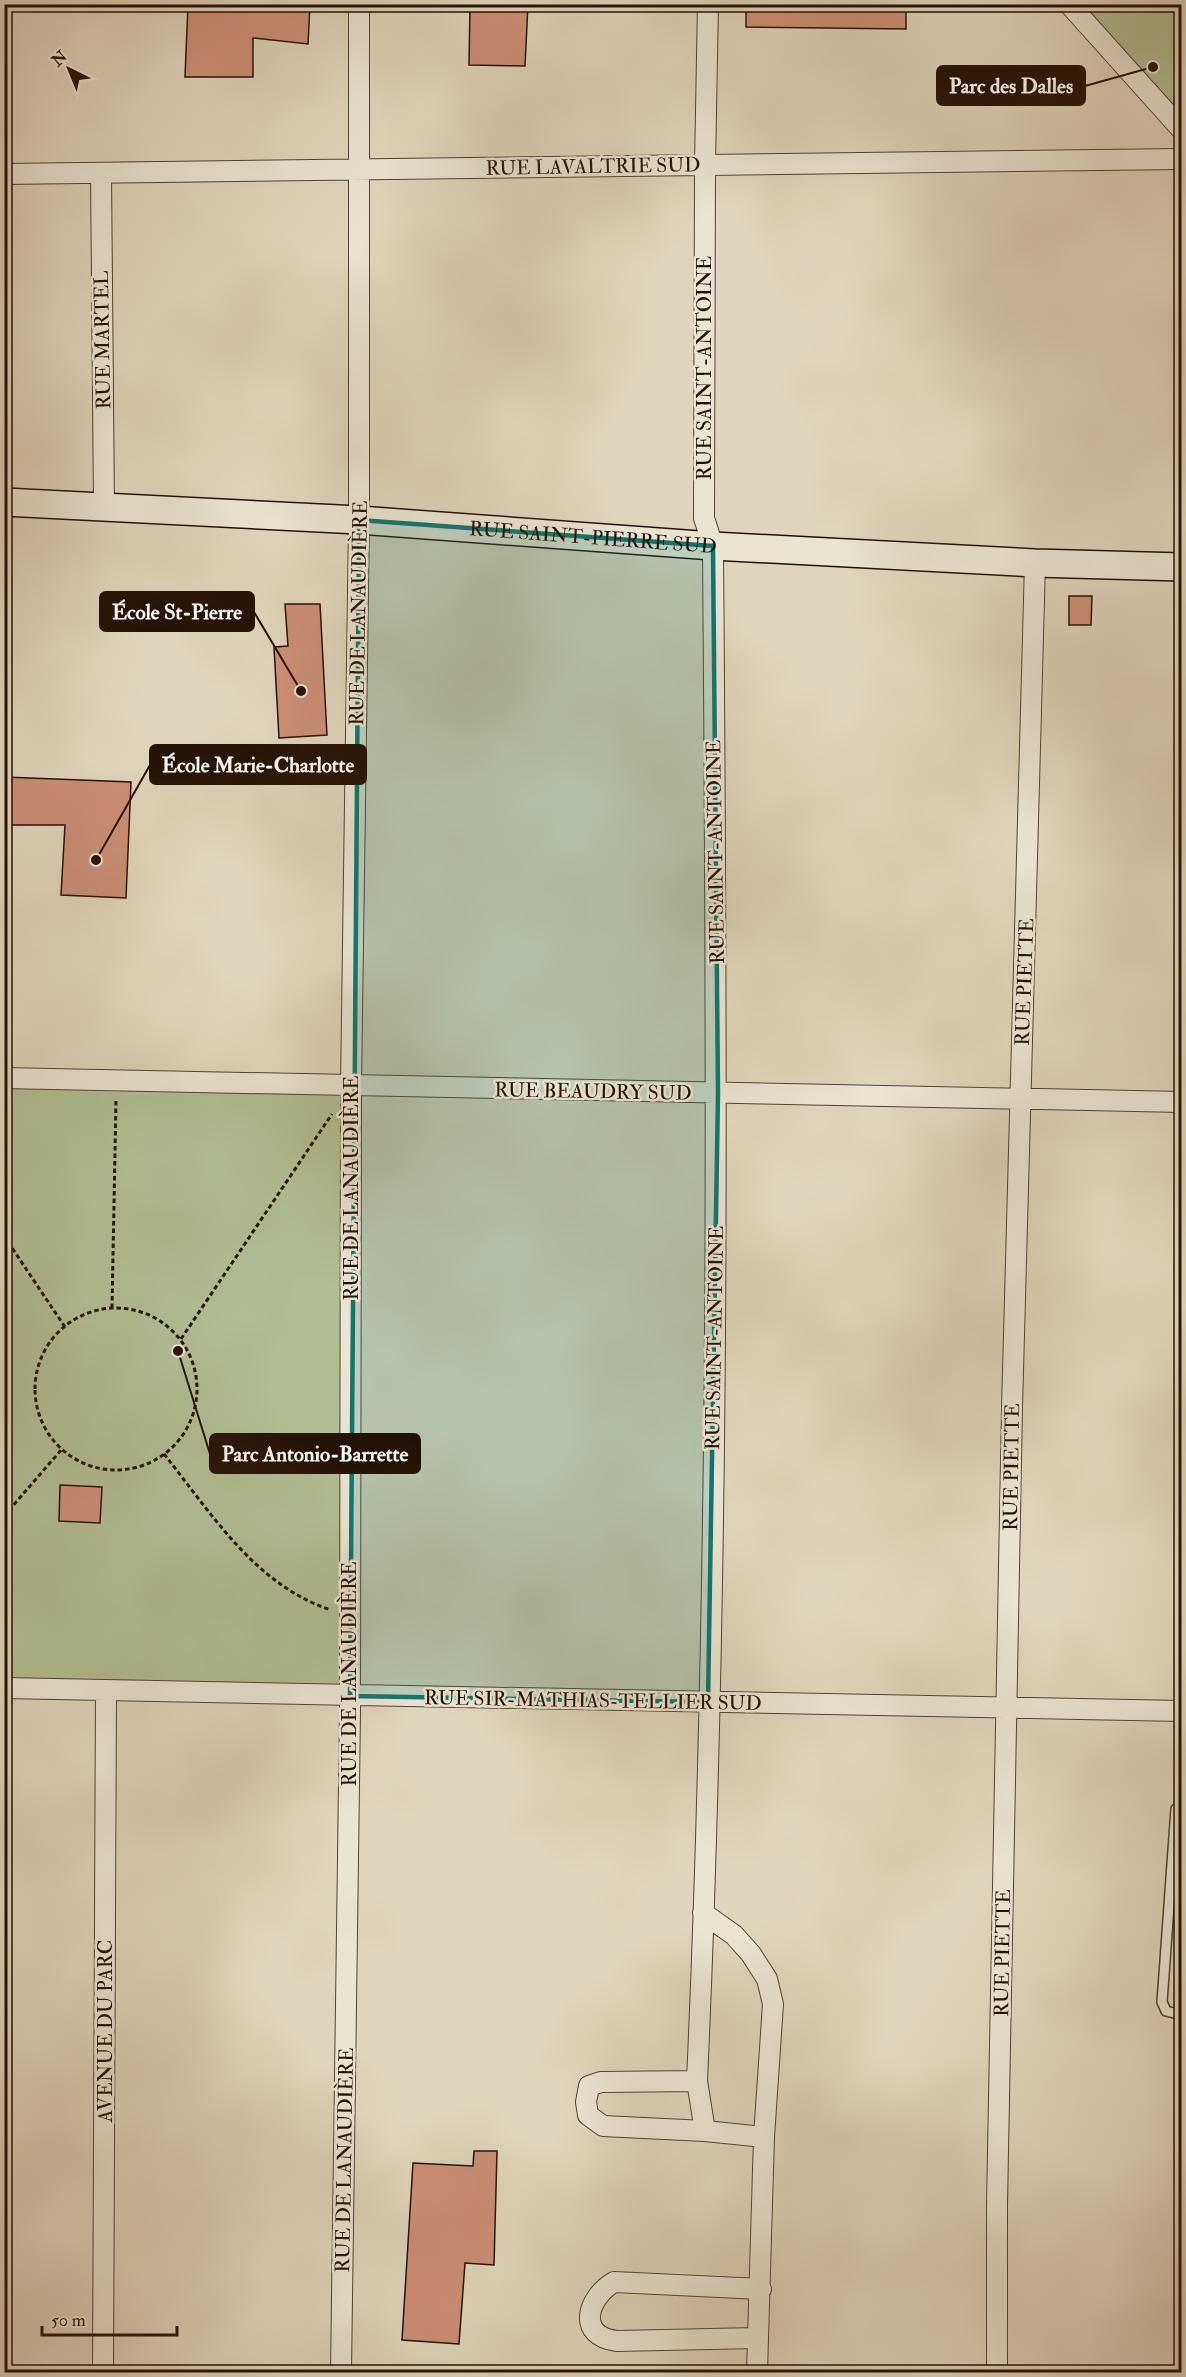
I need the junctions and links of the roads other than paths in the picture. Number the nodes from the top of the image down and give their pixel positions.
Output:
1 (359, 4) edge
2 (708, 4) edge
3 (1069, 4) edge
4 (1182, 130) edge
5 (1182, 159) edge
6 (705, 165) junction
7 (358, 169) junction
8 (101, 172) junction
9 (4, 174) edge
10 (4, 502) edge
11 (104, 507) junction
12 (359, 520) junction
13 (712, 546) junction
14 (1035, 563) junction
15 (1182, 567) edge
16 (4, 1078) edge
17 (351, 1086) junction
18 (718, 1093) junction
19 (1020, 1099) junction
20 (1182, 1102) edge
21 (4, 1688) edge
22 (106, 1690) junction
23 (350, 1696) junction
24 (708, 1702) junction
25 (1007, 1707) junction
26 (1182, 1711) edge
27 (1176, 1809) dead end
28 (1176, 1868) edge
29 (703, 1913) junction
30 (1182, 2015) edge
31 (697, 2081) junction
32 (705, 2131) junction
33 (764, 2137) junction
34 (760, 2289) junction
35 (757, 2338) junction
36 (103, 2373) edge
37 (341, 2373) edge
38 (757, 2373) edge
39 (997, 2373) edge

1 - 7 street, RUE DE LANAUDIÈRE
2 - 6 street, RUE SAINT-ANTOINE
3 - 4 street
5 - 6 street, RUE LAVALTRIE SUD
6 - 7 street, RUE LAVALTRIE SUD
6 - 13 street, RUE SAINT-ANTOINE
7 - 8 street, RUE LAVALTRIE SUD
7 - 12 street, RUE DE LANAUDIÈRE
8 - 9 street, RUE LAVALTRIE SUD
8 - 11 street, RUE MARTEL
10 - 11 street, RUE SAINT-PIERRE SUD
11 - 12 street, RUE SAINT-PIERRE SUD
12 - 13 street, RUE SAINT-PIERRE SUD
12 - 17 street, RUE DE LANAUDIÈRE
13 - 14 street, RUE SAINT-PIERRE SUD
13 - 18 street, RUE SAINT-ANTOINE
14 - 15 street, RUE SAINT-PIERRE SUD
14 - 19 street, RUE PIETTE
16 - 17 street, RUE BEAUDRY SUD
17 - 18 street, RUE BEAUDRY SUD
17 - 23 street, RUE DE LANAUDIÈRE
18 - 19 street, RUE BEAUDRY SUD
18 - 24 street, RUE SAINT-ANTOINE
19 - 20 street, RUE BEAUDRY SUD
19 - 25 street, RUE PIETTE
21 - 22 street, RUE SIR-MATHIAS-TELLIER SUD
22 - 23 street, RUE SIR-MATHIAS-TELLIER SUD
22 - 36 street, AVENUE DU PARC
23 - 24 street, RUE SIR-MATHIAS-TELLIER SUD
23 - 37 street, RUE DE LANAUDIÈRE
24 - 25 street, RUE SIR-MATHIAS-TELLIER SUD
24 - 29 street, RUE SAINT-ANTOINE
25 - 26 street, RUE SIR-MATHIAS-TELLIER SUD
25 - 39 street, RUE PIETTE
27 - 28 lane
28 - 30 lane
29 - 31 street, RUE SAINT-ANTOINE
29 - 33 street
31 - 32 street, RUE SAINT-ANTOINE
31 - 32 street
32 - 33 street
33 - 34 street
34 - 35 street
34 - 35 street
35 - 38 street

